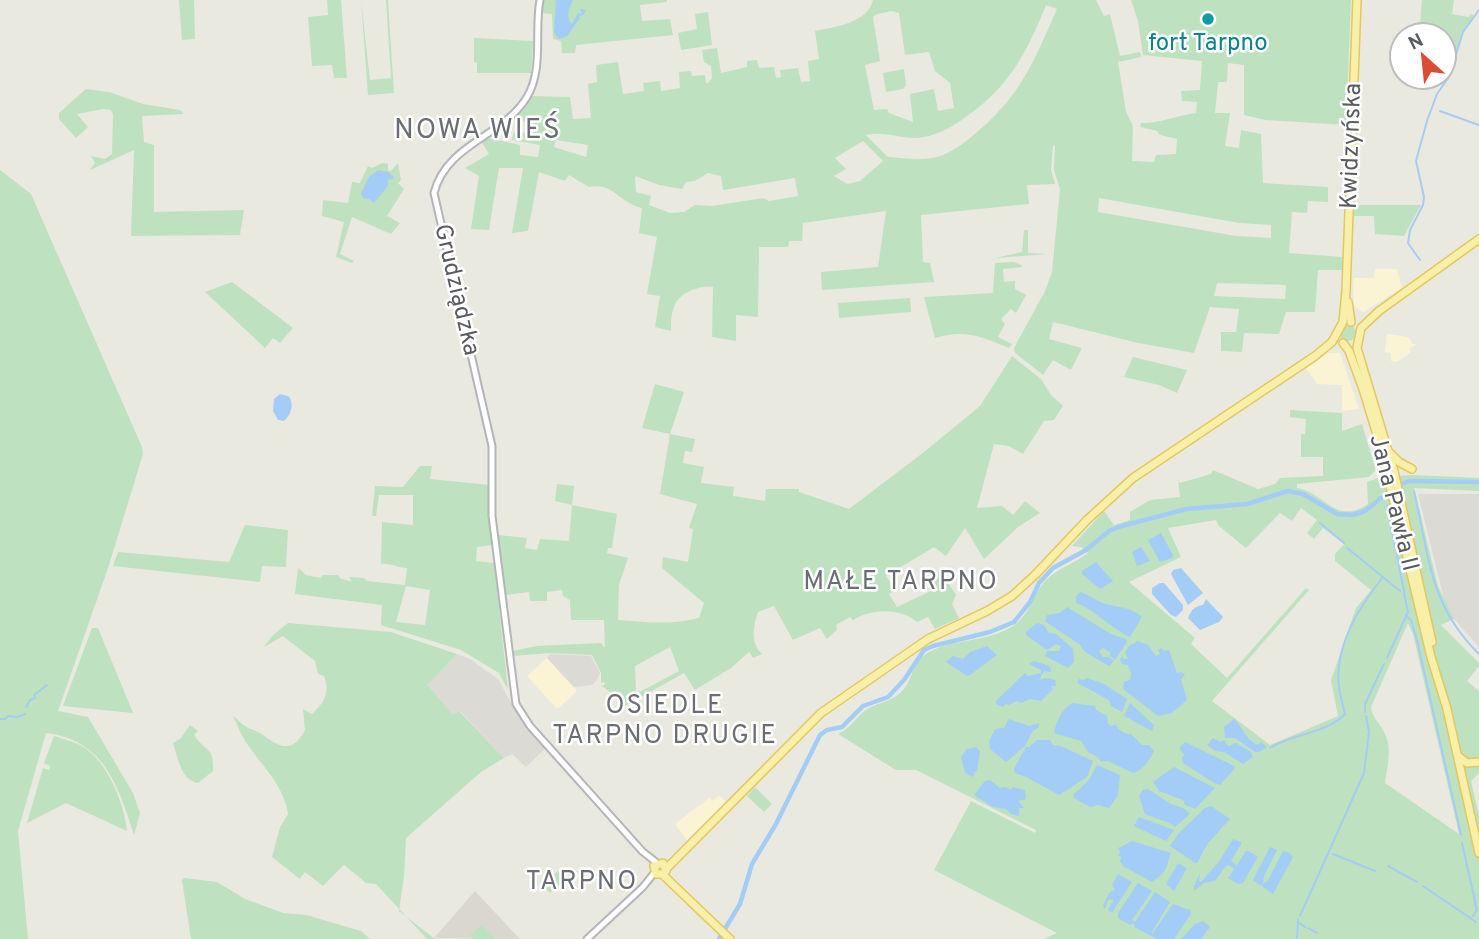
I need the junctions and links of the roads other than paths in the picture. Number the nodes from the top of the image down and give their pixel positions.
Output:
1 (540, 0) edge
2 (1357, 0) edge
3 (1479, 239) edge
4 (1346, 291) junction
5 (1379, 312) junction
6 (1342, 323) junction
7 (1352, 323) junction
8 (1337, 331) junction
9 (1358, 336) junction
10 (1342, 342) junction
11 (1315, 356) junction
12 (1388, 449) junction
13 (1412, 469) dead end
14 (1393, 482) junction
15 (1458, 756) junction
16 (1479, 764) edge
17 (1461, 770) junction
18 (1479, 853) edge
19 (660, 869) junction
20 (726, 935) edge
21 (590, 939) edge

1 - 19 street, Grudziądzka
2 - 4 main road, Kwidzyńska
3 - 5 main road
4 - 6 main road
4 - 7 main road
5 - 7 main road
5 - 9 main road
6 - 7 main road
6 - 8 main road
7 - 9 main road
8 - 10 main road
8 - 11 main road
9 - 10 main road
9 - 12 main road, Jana Pawła II
10 - 11 main road
10 - 14 main road, Jana Pawła II
11 - 19 main road
12 - 13 main road
12 - 14 main road, Jana Pawła II
14 - 15 main road, Jana Pawła II
15 - 16 main road
15 - 17 main road, Jana Pawła II
16 - 17 main road
17 - 18 main road, Jana Pawła II
19 - 20 main road
19 - 21 street

